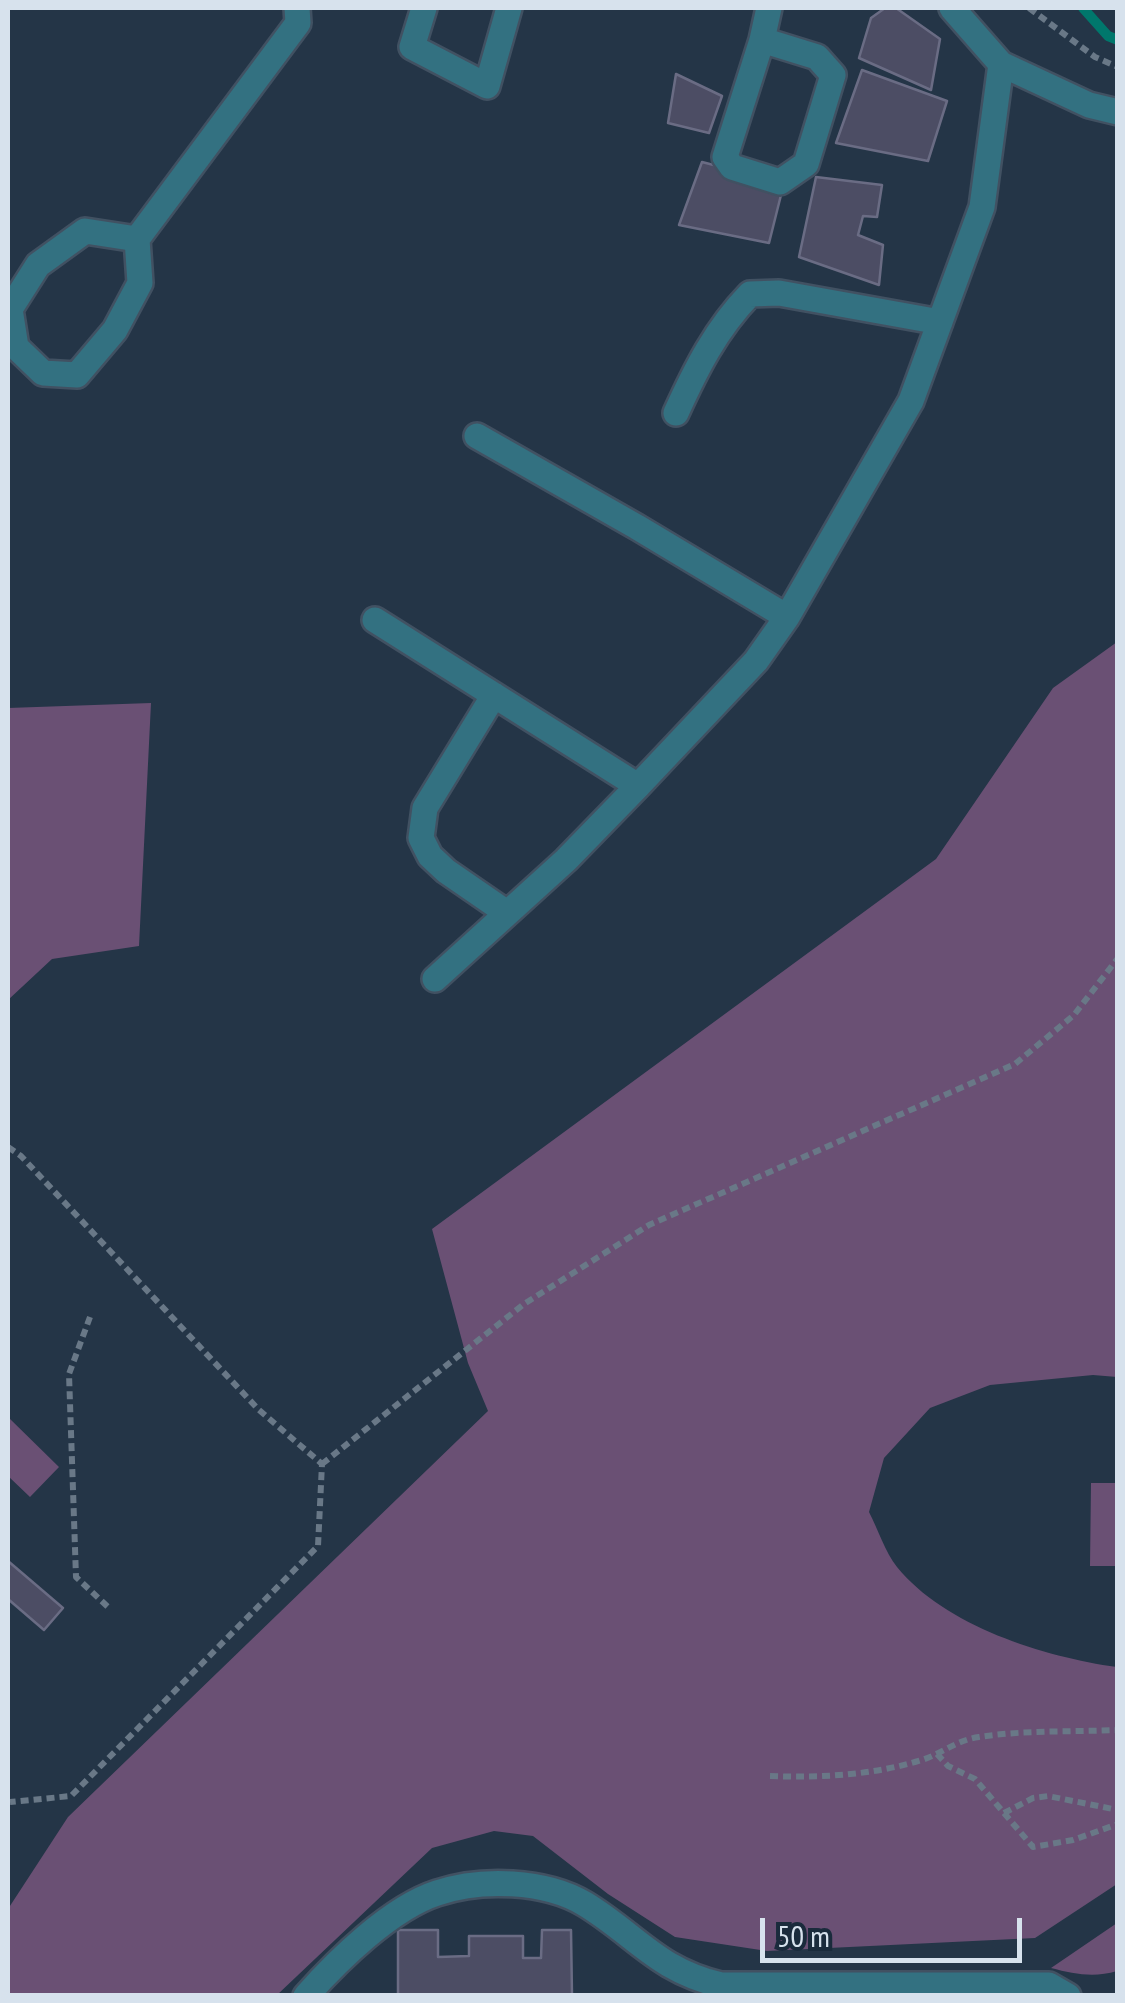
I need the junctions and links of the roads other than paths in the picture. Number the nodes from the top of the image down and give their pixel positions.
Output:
1 (297, 8) edge
2 (424, 8) edge
3 (509, 8) edge
4 (769, 8) edge
5 (952, 8) edge
6 (762, 40) junction
7 (1002, 64) junction
8 (1118, 112) edge
9 (137, 239) junction
10 (940, 322) junction
11 (676, 413) dead end
12 (476, 436) dead end
13 (787, 618) junction
14 (375, 620) dead end
15 (494, 695) junction
16 (638, 786) junction
17 (507, 913) junction
18 (436, 979) dead end
19 (763, 1990) edge
20 (921, 1990) edge
21 (306, 1996) edge
22 (1068, 1996) edge

1 - 9 street
2 - 3 street
4 - 6 street
5 - 7 street
6 - 6 street
7 - 8 street
7 - 10 street
9 - 9 street
10 - 11 street
10 - 13 street
12 - 13 street
13 - 16 street
14 - 15 street
15 - 16 street
15 - 17 street
16 - 17 street
17 - 18 street
19 - 20 street
19 - 21 street
20 - 22 street

